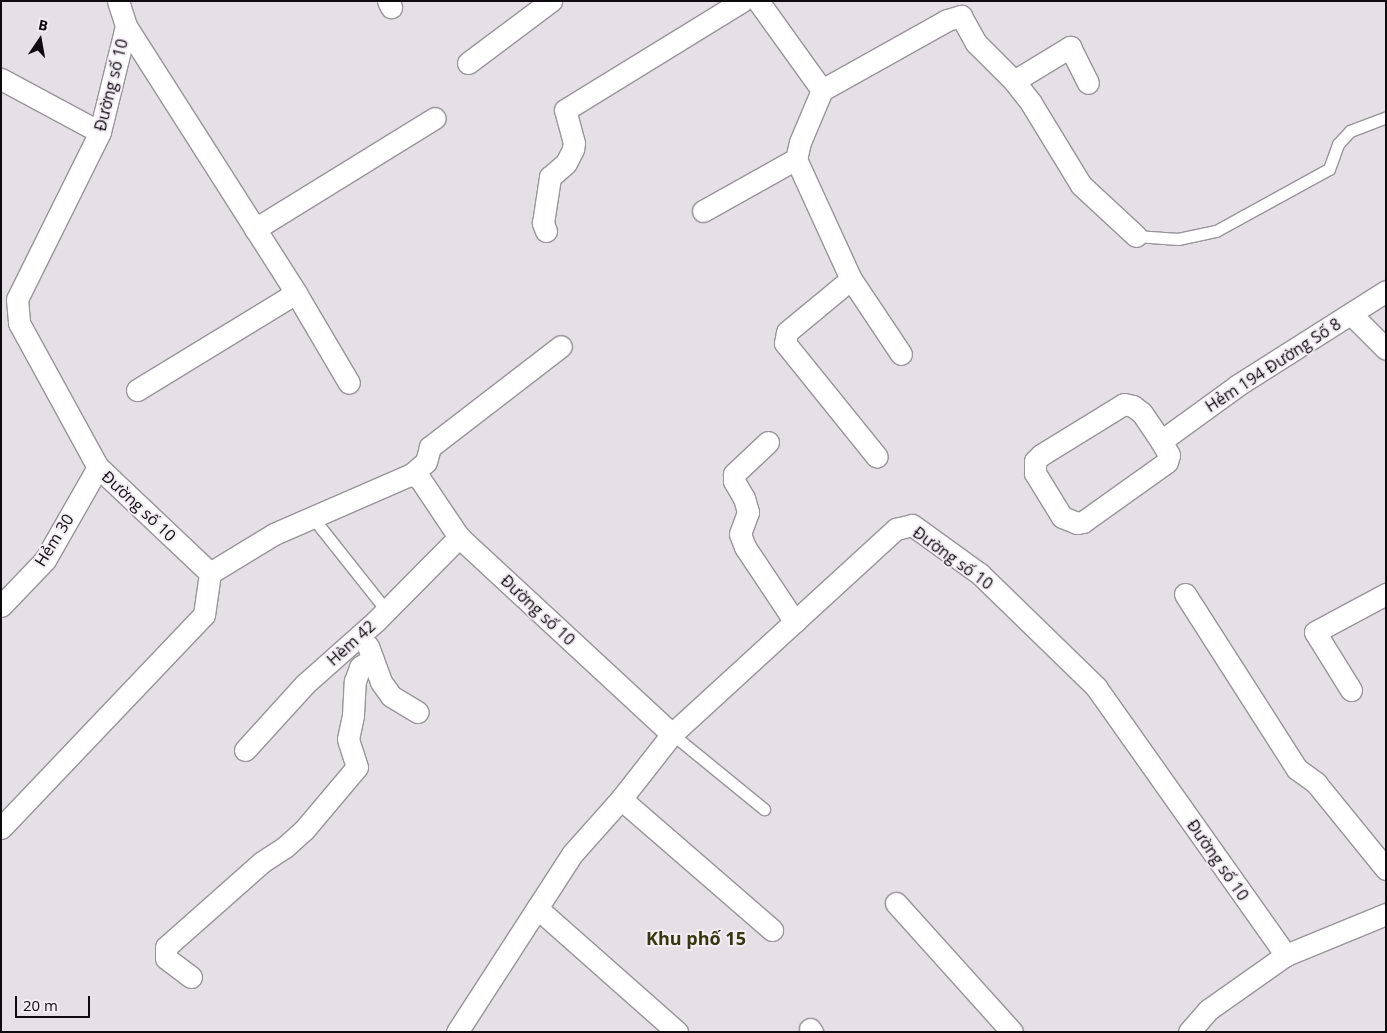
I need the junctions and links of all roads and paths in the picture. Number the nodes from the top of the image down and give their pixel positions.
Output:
1 (118, 1) edge
2 (551, 1) edge
3 (742, 1) edge
4 (758, 1) edge
5 (126, 26) junction
6 (468, 63) dead end
7 (1, 79) edge
8 (1014, 81) junction
9 (1088, 83) dead end
10 (822, 90) junction
11 (1386, 117) edge
12 (435, 118) dead end
13 (100, 132) junction
14 (796, 159) junction
15 (703, 211) dead end
16 (255, 229) junction
17 (546, 231) dead end
18 (1136, 236) joint
19 (852, 279) junction
20 (1386, 290) edge
21 (296, 293) junction
22 (1351, 314) junction
23 (10, 322) edge
24 (561, 346) dead end
25 (1386, 349) edge
26 (901, 354) dead end
27 (349, 383) dead end
28 (137, 390) dead end
29 (1161, 440) junction
30 (768, 442) dead end
31 (877, 456) dead end
32 (98, 467) junction
33 (412, 474) junction
34 (313, 518) junction
35 (459, 537) junction
36 (210, 573) junction
37 (1185, 594) dead end
38 (1386, 594) edge
39 (1, 606) edge
40 (386, 610) junction
41 (795, 622) junction
42 (364, 631) junction
43 (373, 659) junction
44 (1351, 690) dead end
45 (418, 712) dead end
46 (672, 734) junction
47 (245, 750) dead end
48 (621, 799) junction
49 (764, 809) dead end
50 (1, 828) edge
51 (1386, 869) edge
52 (896, 903) dead end
53 (537, 908) junction
54 (1386, 914) edge
55 (772, 930) dead end
56 (1286, 955) junction
57 (190, 977) dead end
58 (1196, 1029) edge
59 (457, 1032) edge
60 (677, 1032) edge
61 (1012, 1032) edge

1 - 5 street, Đường số 10
2 - 6 street
3 - 17 street
4 - 10 street
5 - 13 street, Đường số 10
5 - 16 street
7 - 13 street
8 - 9 street
8 - 10 street
8 - 18 street
10 - 14 street
11 - 18 lane
12 - 16 street
13 - 23 street, Đường số 10
14 - 15 street
14 - 19 street
16 - 21 street
19 - 26 street
19 - 31 street
20 - 22 street, Hẻm 194 Đường Số 8
21 - 27 street
21 - 28 street
22 - 25 street
22 - 29 street, Hẻm 194 Đường Số 8
23 - 32 street, Đường số 10
24 - 33 street
29 - 29 street
30 - 41 street
32 - 36 street, Đường số 10
32 - 39 street, Hẻm 30
33 - 34 street
33 - 35 street, Đường số 10
34 - 36 street
34 - 40 lane
35 - 40 street, Hèm 42
35 - 46 street, Đường số 10
36 - 50 street
37 - 51 street
38 - 44 street
40 - 42 street, Hèm 42
41 - 46 street, Đường số 10
41 - 56 street, Đường số 10
42 - 43 street
42 - 47 street, Hèm 42
43 - 45 street
43 - 57 street
46 - 48 street
46 - 49 lane
48 - 53 street
48 - 55 street
52 - 61 street
53 - 59 street
53 - 60 street
54 - 56 street
56 - 58 street

